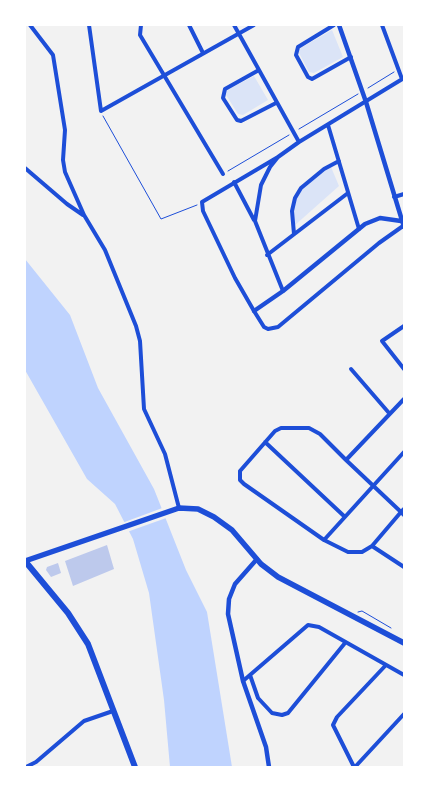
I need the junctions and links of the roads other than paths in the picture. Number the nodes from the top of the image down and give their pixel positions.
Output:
1 (30, 25) edge
2 (89, 25) edge
3 (141, 25) edge
4 (188, 25) edge
5 (234, 25) edge
6 (254, 25) edge
7 (334, 25) edge
8 (339, 25) edge
9 (382, 25) edge
10 (239, 34) junction
11 (204, 53) junction
12 (351, 58) junction
13 (259, 70) junction
14 (165, 75) junction
15 (403, 79) edge
16 (366, 102) junction
17 (276, 103) junction
18 (328, 125) junction
19 (299, 142) junction
20 (278, 157) junction
21 (339, 161) junction
22 (25, 168) edge
23 (223, 174) road end
24 (234, 182) junction
25 (348, 193) junction
26 (404, 194) edge
27 (394, 197) junction
28 (84, 216) junction
29 (255, 221) junction
30 (401, 221) junction
31 (404, 227) edge
32 (359, 229) junction
33 (294, 234) junction
34 (267, 255) junction
35 (283, 291) junction
36 (254, 311) junction
37 (404, 326) edge
38 (351, 369) dead end
39 (404, 369) edge
40 (404, 398) edge
41 (389, 413) junction
42 (265, 442) junction
43 (404, 452) edge
44 (346, 460) junction
45 (373, 485) junction
46 (179, 508) junction
47 (403, 512) edge
48 (345, 517) junction
49 (324, 540) junction
50 (372, 546) junction
51 (257, 559) junction
52 (25, 561) edge
53 (404, 566) edge
54 (345, 643) junction
55 (404, 643) edge
56 (386, 665) junction
57 (404, 674) edge
58 (250, 675) junction
59 (243, 681) junction
60 (113, 711) junction
61 (404, 714) edge
62 (36, 762) junction
63 (26, 767) edge
64 (38, 767) edge
65 (135, 767) edge
66 (269, 767) edge
67 (354, 767) edge

1 - 28 street
2 - 14 street
3 - 14 street
4 - 11 street
5 - 10 street
6 - 10 street
7 - 12 street
8 - 12 street
9 - 15 street
10 - 11 street
10 - 13 street
11 - 14 street
12 - 16 street
13 - 17 street
13 - 17 street
14 - 23 street
15 - 16 street
16 - 18 street
16 - 27 street
17 - 19 street
18 - 19 street
18 - 21 street
19 - 20 street
20 - 24 street
20 - 29 street
21 - 25 street
21 - 33 street
22 - 28 street
24 - 29 street
24 - 36 street
25 - 32 street
25 - 33 street
26 - 27 street
27 - 30 street
28 - 46 street
29 - 34 street
30 - 31 street
30 - 32 street
31 - 36 street
32 - 35 street
33 - 34 street
34 - 35 street
35 - 36 street
37 - 39 street
38 - 41 street
40 - 41 street
41 - 44 street
42 - 44 street
42 - 48 street
42 - 49 street
43 - 45 street
44 - 45 street
45 - 47 street
45 - 48 street
46 - 51 main road
46 - 52 main road
47 - 50 street
48 - 49 street
49 - 50 street
50 - 53 street
51 - 55 main road
51 - 59 street
52 - 60 highway
54 - 56 street
54 - 58 street
54 - 58 street
56 - 57 street
56 - 67 street
58 - 59 street
59 - 66 street
60 - 62 street
60 - 65 highway
61 - 67 street
62 - 63 street
62 - 64 street

